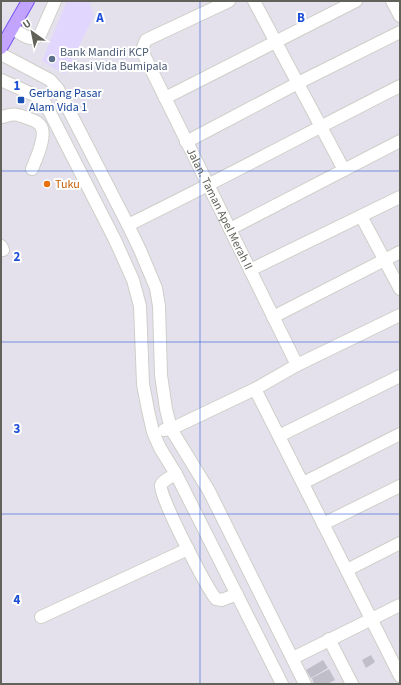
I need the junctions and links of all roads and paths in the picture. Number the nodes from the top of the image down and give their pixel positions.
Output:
1 (28, 1) edge
2 (55, 1) edge
3 (229, 1) edge
4 (254, 1) edge
5 (356, 1) edge
6 (392, 1) edge
7 (400, 16) edge
8 (13, 29) junction
9 (400, 32) edge
10 (276, 41) junction
11 (1, 48) edge
12 (1, 54) edge
13 (1, 80) edge
14 (50, 80) junction
15 (298, 83) junction
16 (400, 86) edge
17 (165, 98) junction
18 (43, 99) junction
19 (1, 116) edge
20 (320, 126) junction
21 (400, 141) edge
22 (186, 142) junction
23 (32, 169) dead end
24 (344, 170) junction
25 (208, 186) junction
26 (400, 196) edge
27 (361, 216) junction
28 (128, 226) junction
29 (230, 229) junction
30 (400, 252) edge
31 (385, 260) junction
32 (250, 270) junction
33 (400, 289) edge
34 (400, 315) edge
35 (273, 317) junction
36 (297, 365) junction
37 (400, 376) edge
38 (255, 388) junction
39 (171, 429) junction
40 (153, 432) junction
41 (400, 434) edge
42 (279, 436) junction
43 (176, 474) junction
44 (303, 483) junction
45 (400, 486) edge
46 (323, 524) junction
47 (400, 543) edge
48 (188, 549) junction
49 (347, 570) junction
50 (237, 594) junction
51 (400, 605) edge
52 (41, 617) dead end
53 (371, 620) junction
54 (329, 640) junction
55 (293, 658) junction
56 (400, 676) edge
57 (282, 684) edge
58 (305, 684) edge
59 (352, 684) edge

1 - 8 main road
2 - 8 street
3 - 17 street, Jalan. Taman Apel Merah II
4 - 10 street
5 - 10 street
6 - 7 street
8 - 11 main road
9 - 15 street
10 - 15 street
10 - 17 street
12 - 14 street
13 - 18 street
14 - 18 street
14 - 28 street
15 - 20 street
15 - 22 street
16 - 20 street
17 - 22 street, Jalan. Taman Apel Merah II
18 - 40 street
19 - 23 street
20 - 24 street
20 - 25 street
21 - 24 street
22 - 25 street, Jalan. Taman Apel Merah II
24 - 29 street
25 - 28 street
25 - 29 street, Jalan. Taman Apel Merah II
26 - 27 street
27 - 31 street
27 - 32 street
28 - 39 street
29 - 32 street, Jalan. Taman Apel Merah II
30 - 31 street
31 - 33 street
31 - 35 street
32 - 35 street, Jalan. Taman Apel Merah II
34 - 36 street
35 - 36 street, Jalan. Taman Apel Merah II
36 - 38 street
37 - 42 street
38 - 39 street
38 - 42 street
39 - 40 street
39 - 55 street
40 - 43 street
41 - 44 street
42 - 44 street
43 - 48 street
43 - 50 street
44 - 46 street
45 - 46 street
46 - 49 street
47 - 49 street
48 - 50 street
48 - 52 street
49 - 53 street
50 - 57 street
51 - 53 street
53 - 54 street
53 - 56 street
54 - 55 street
54 - 59 street
55 - 58 street

